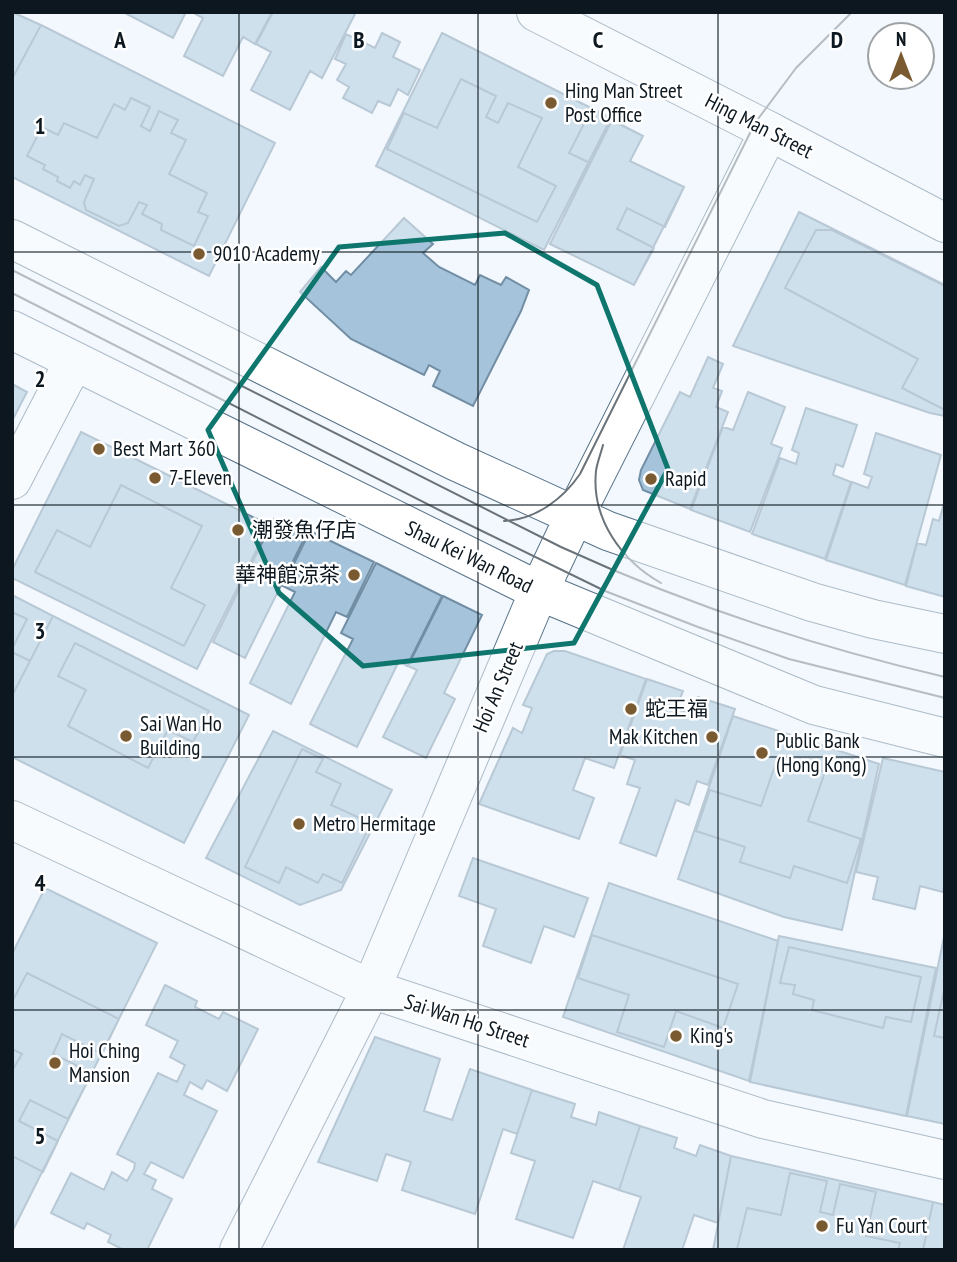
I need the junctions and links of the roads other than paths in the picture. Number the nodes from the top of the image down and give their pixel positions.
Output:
1 (536, 12) edge
2 (769, 131) junction
3 (945, 223) edge
4 (12, 239) edge
5 (12, 330) edge
6 (74, 361) junction
7 (12, 480) edge
8 (574, 517) junction
9 (539, 591) junction
10 (945, 634) edge
11 (945, 738) edge
12 (17, 833) edge
13 (371, 989) junction
14 (945, 1160) edge
15 (239, 1250) edge

1 - 2 street, Hing Man Street
2 - 3 street, Hing Man Street
2 - 8 street, Hoi An Street
4 - 8 street
5 - 6 street, Shau Kei Wan Road
6 - 7 street
6 - 9 street, Shau Kei Wan Road
8 - 9 street, Hoi An Street
8 - 10 street
9 - 11 street, Shau Kei Wan Road
9 - 13 street, Hoi An Street
12 - 13 street, Sai Wan Ho Street
13 - 14 street, Sai Wan Ho Street
13 - 15 street, Hoi An Street

